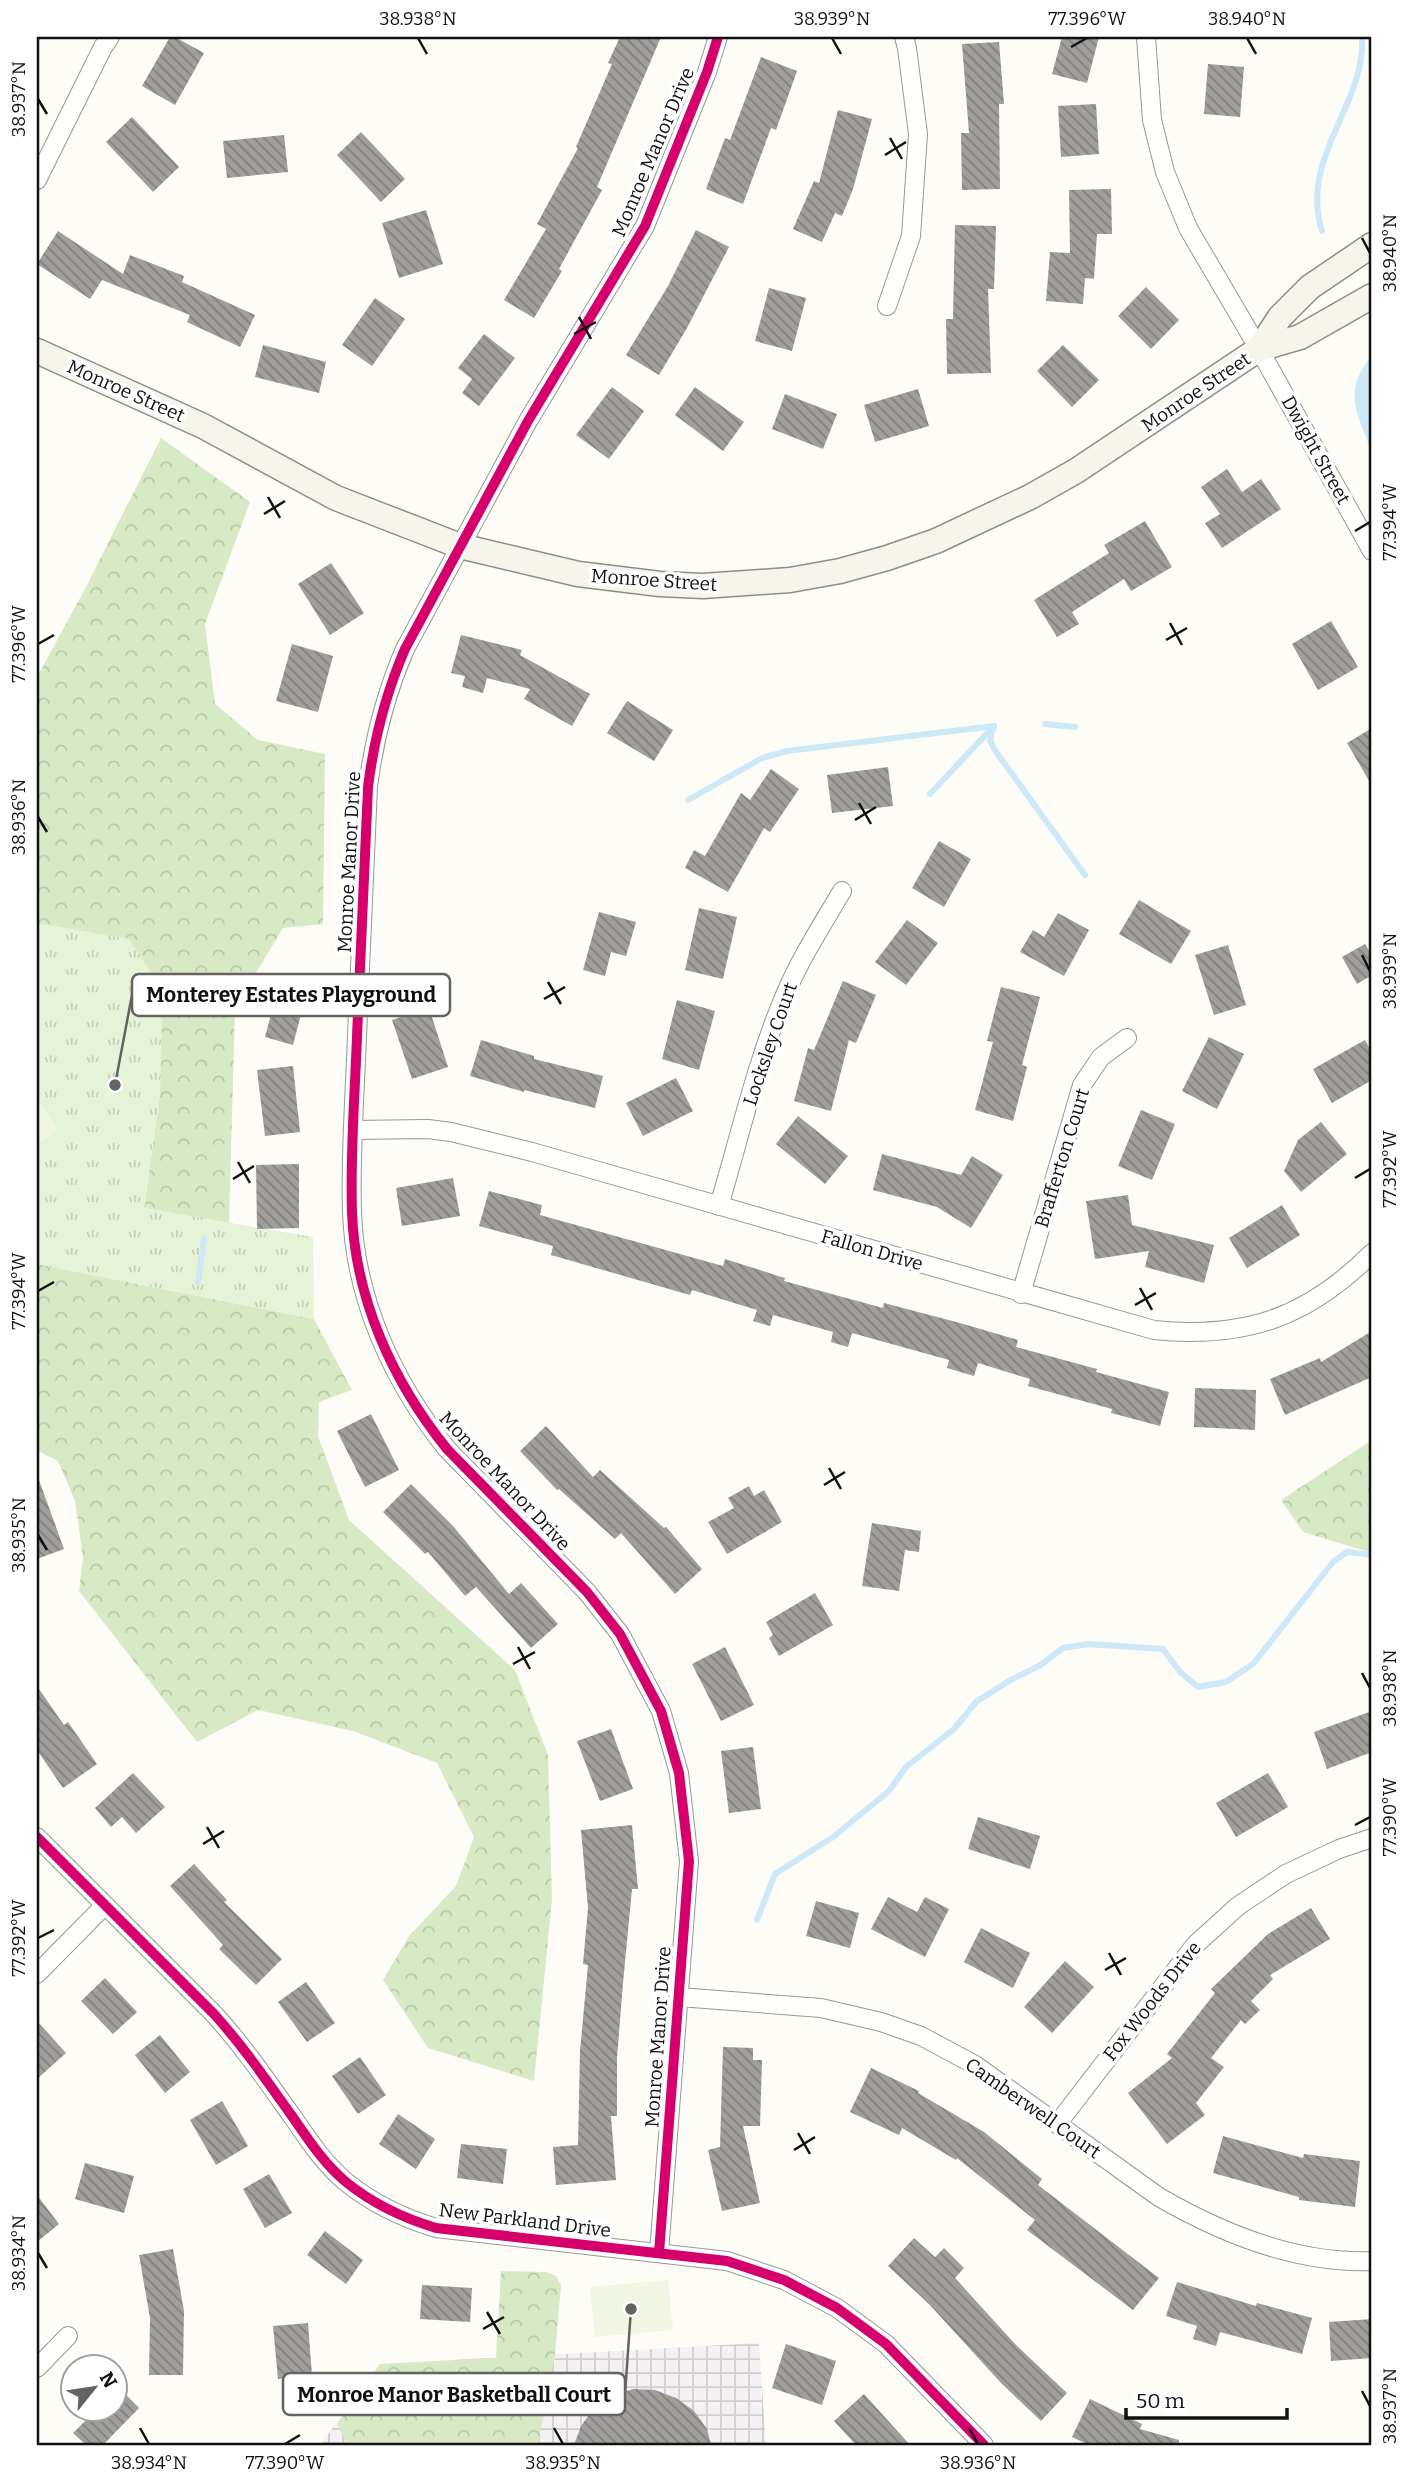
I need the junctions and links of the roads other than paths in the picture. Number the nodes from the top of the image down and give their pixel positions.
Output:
1 (110, 37) edge
2 (718, 37) edge
3 (904, 37) edge
4 (1146, 37) edge
5 (37, 180) edge
6 (1372, 245) edge
7 (1372, 296) edge
8 (887, 306) dead end
9 (1259, 349) junction
10 (37, 351) edge
11 (460, 546) junction
12 (1372, 551) edge
13 (842, 891) dead end
14 (1127, 1038) dead end
15 (353, 1130) junction
16 (719, 1206) junction
17 (1372, 1253) edge
18 (1021, 1294) junction
19 (37, 1837) edge
20 (1372, 1838) edge
21 (104, 1906) junction
22 (37, 1974) edge
23 (679, 1997) junction
24 (1058, 2123) junction
25 (659, 2253) junction
26 (1372, 2261) edge
27 (68, 2336) dead end
28 (37, 2368) edge
29 (984, 2445) edge

1 - 5 street
2 - 11 street, Monroe Manor Drive
3 - 8 street
4 - 9 street, Dwight Street
6 - 9 main road, Monroe Street
7 - 9 main road, Monroe Street
9 - 11 main road, Monroe Street
9 - 12 street, Dwight Street
10 - 11 main road, Monroe Street
11 - 15 street, Monroe Manor Drive
13 - 16 street, Locksley Court
14 - 18 street, Brafferton Court
15 - 16 street, Fallon Drive
15 - 23 street, Monroe Manor Drive
16 - 18 street, Fallon Drive
17 - 18 street, Fallon Drive
19 - 21 street, New Parkland Drive
20 - 24 street, Fox Woods Drive
21 - 22 street
21 - 25 street, New Parkland Drive
23 - 24 street, Camberwell Court
23 - 25 street, Monroe Manor Drive
24 - 26 street, Camberwell Court
25 - 29 street, New Parkland Drive
27 - 28 street

